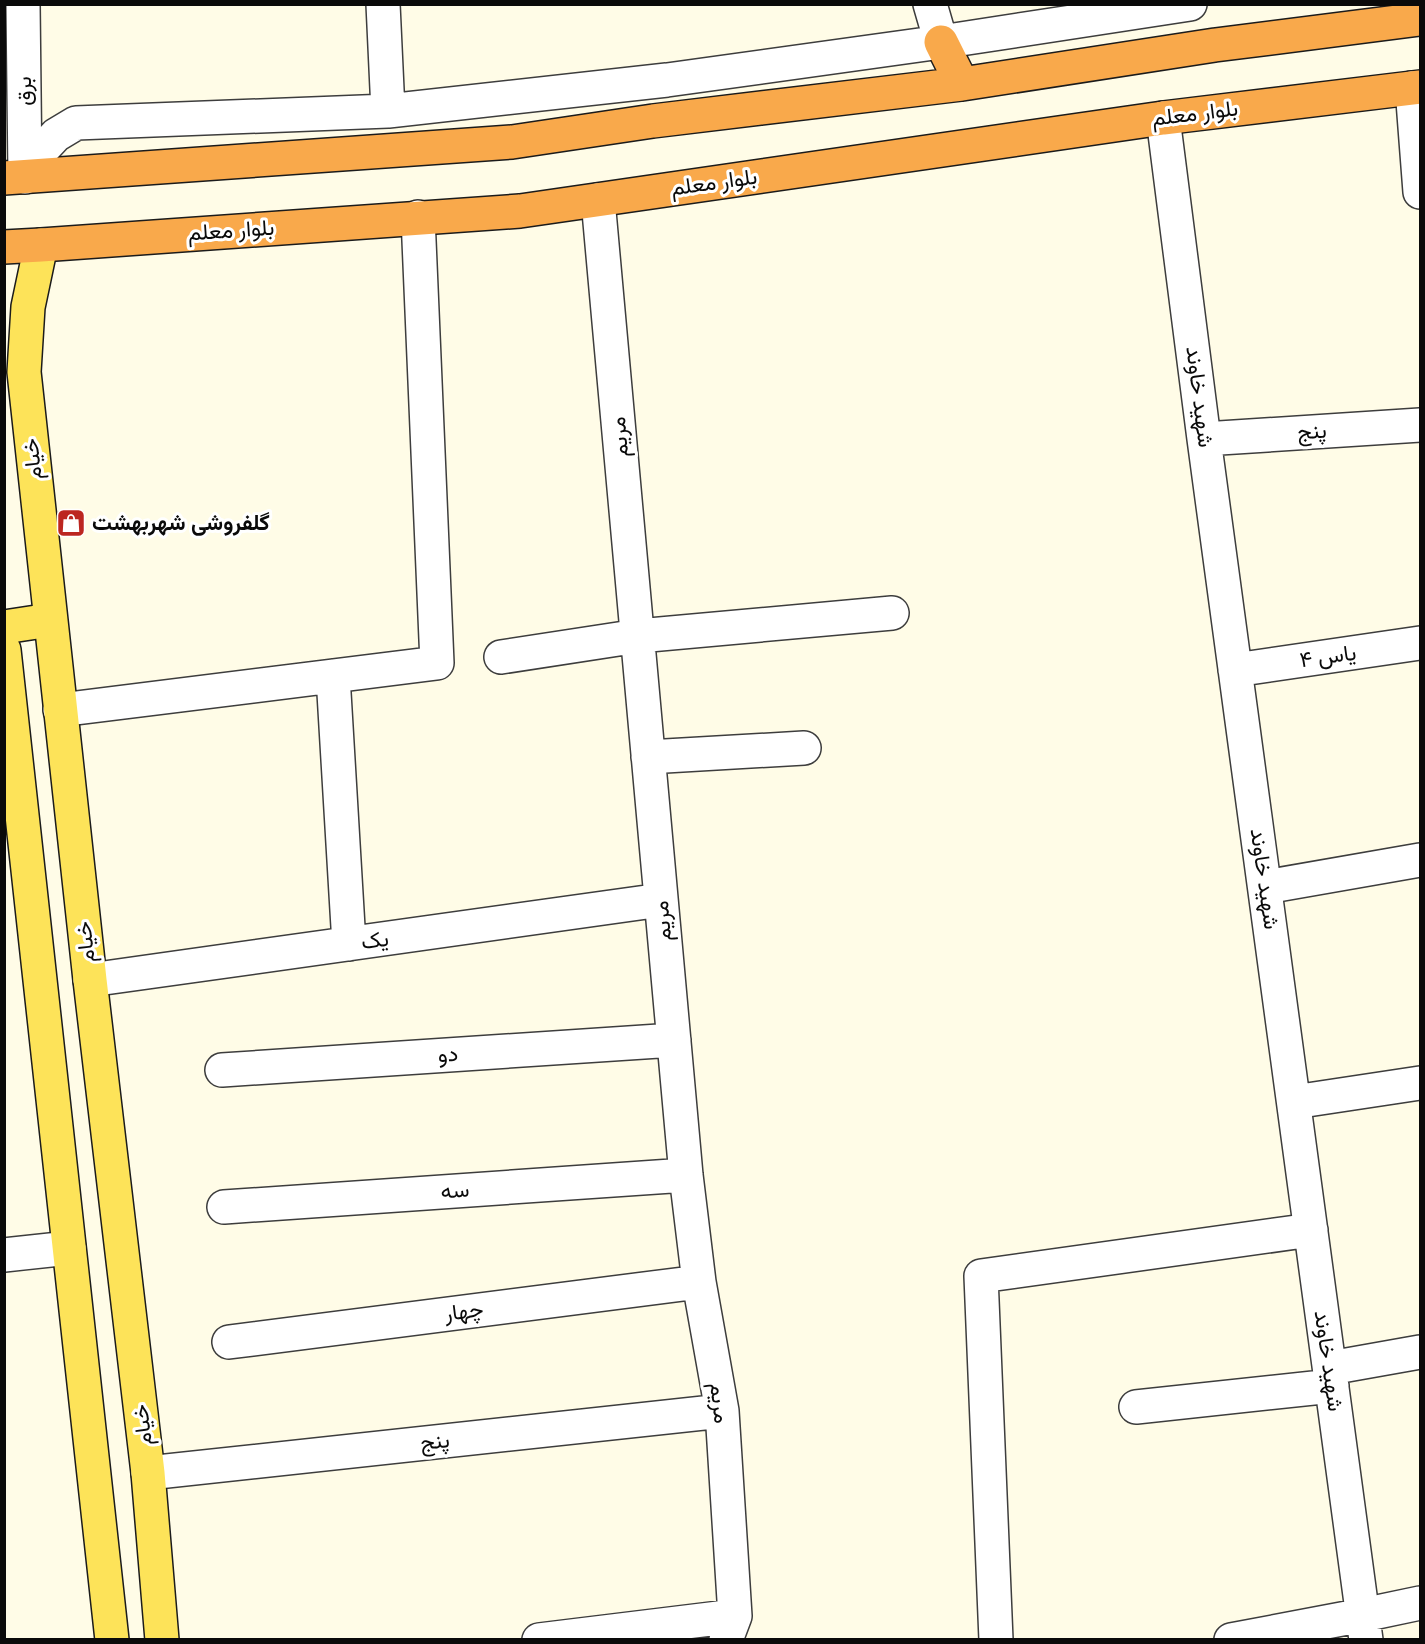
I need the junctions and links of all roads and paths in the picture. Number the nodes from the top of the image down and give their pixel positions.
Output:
1 (23, 4) edge
2 (383, 4) edge
3 (930, 4) edge
4 (1190, 4) edge
5 (1420, 19) edge
6 (941, 42) junction
7 (962, 84) junction
8 (1416, 88) edge
9 (388, 111) junction
10 (1163, 118) junction
11 (15, 177) edge
12 (1420, 192) edge
13 (598, 200) junction
14 (418, 218) junction
15 (41, 245) junction
16 (4, 247) edge
17 (1420, 425) edge
18 (1204, 439) junction
19 (892, 613) dead end
20 (50, 620) junction
21 (4, 627) edge
22 (638, 636) junction
23 (1420, 643) edge
24 (4, 650) edge
25 (501, 657) dead end
26 (1235, 670) junction
27 (333, 676) junction
28 (60, 710) junction
29 (804, 748) dead end
30 (648, 757) junction
31 (13, 797) edge
32 (1420, 860) edge
33 (1265, 887) junction
34 (661, 900) junction
35 (349, 944) junction
36 (90, 980) junction
37 (674, 1040) junction
38 (222, 1070) dead end
39 (1420, 1083) edge
40 (1294, 1102) junction
41 (686, 1174) junction
42 (224, 1207) dead end
43 (1311, 1230) junction
44 (69, 1248) junction
45 (4, 1256) edge
46 (699, 1282) junction
47 (229, 1342) dead end
48 (1420, 1352) edge
49 (1331, 1377) junction
50 (1136, 1407) dead end
51 (722, 1411) junction
52 (148, 1473) junction
53 (1420, 1603) edge
54 (1365, 1627) edge
55 (730, 1628) edge
56 (112, 1640) edge
57 (162, 1640) edge
58 (539, 1640) edge
59 (996, 1640) edge
60 (1231, 1640) edge

1 - 11 street, برق
2 - 9 street
3 - 6 street
4 - 6 street
5 - 7 highway
6 - 7 highway
6 - 9 street
7 - 11 highway
8 - 10 highway, بلوار معلم
8 - 12 street
9 - 11 street
10 - 13 highway, بلوار معلم
10 - 18 street, شهید خاوند
13 - 14 highway, بلوار معلم
13 - 22 street, مریم
14 - 15 highway, بلوار معلم
14 - 27 street
15 - 16 highway, بلوار معلم
15 - 20 main road, خیام
17 - 18 street, پنج
18 - 26 street, شهید خاوند
19 - 22 street
20 - 21 main road
20 - 28 main road, خیام
22 - 25 street
22 - 30 street, مریم
23 - 26 street, یاس ۴
24 - 31 main road
26 - 33 street, شهید خاوند
27 - 28 street
27 - 35 street
28 - 36 main road, خیام
29 - 30 street
30 - 34 street, مریم
31 - 44 main road
32 - 33 street
33 - 40 street, شهید خاوند
34 - 35 street, یک
34 - 37 street, مریم
35 - 36 street, یک
36 - 52 main road, خیام
37 - 38 street, دو
37 - 41 street, مریم
39 - 40 street
40 - 43 street, شهید خاوند
41 - 42 street, سه
41 - 46 street, مریم
43 - 49 street, شهید خاوند
43 - 59 street
44 - 45 street
44 - 56 main road
46 - 47 street, چهار
46 - 51 street, مریم
48 - 49 street
49 - 50 street
49 - 54 street, شهید خاوند
51 - 52 street, پنج
51 - 55 street, مریم
52 - 57 main road, خیام
53 - 54 street
54 - 60 street
55 - 58 street

